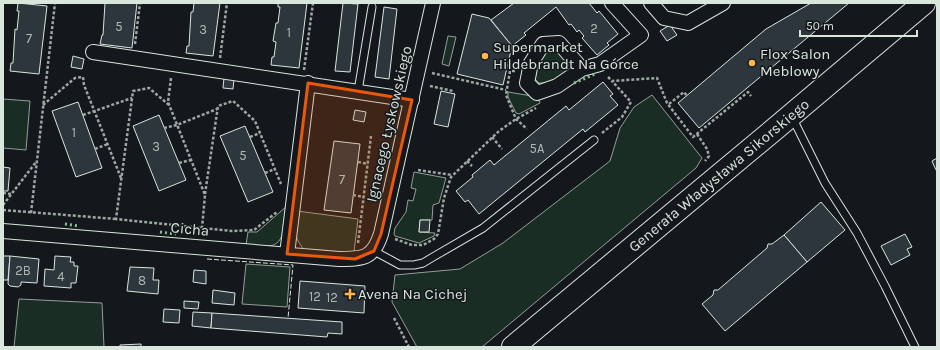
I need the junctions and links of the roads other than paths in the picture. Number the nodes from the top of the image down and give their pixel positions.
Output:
1 (433, 3) edge
2 (612, 3) edge
3 (651, 3) edge
4 (723, 3) edge
5 (924, 3) edge
6 (372, 7) dead end
7 (93, 52) dead end
8 (588, 67) junction
9 (305, 83) junction
10 (358, 91) junction
11 (412, 100) junction
12 (791, 115) junction
13 (594, 140) road end
14 (3, 231) edge
15 (374, 251) junction
16 (287, 254) junction
17 (513, 347) edge
18 (915, 347) edge

1 - 11 street, Ignacego Łyskowskiego
2 - 8 street
3 - 4 street
5 - 12 main road, Generała Władysława Sikorskiego
6 - 10 lane
7 - 9 street
8 - 8 street
9 - 10 street
9 - 16 street
10 - 11 street
11 - 15 street, Ignacego Łyskowskiego
12 - 17 main road, Generała Władysława Sikorskiego
12 - 18 lane
13 - 15 lane
14 - 16 street, Cicha
15 - 16 street, Cicha

